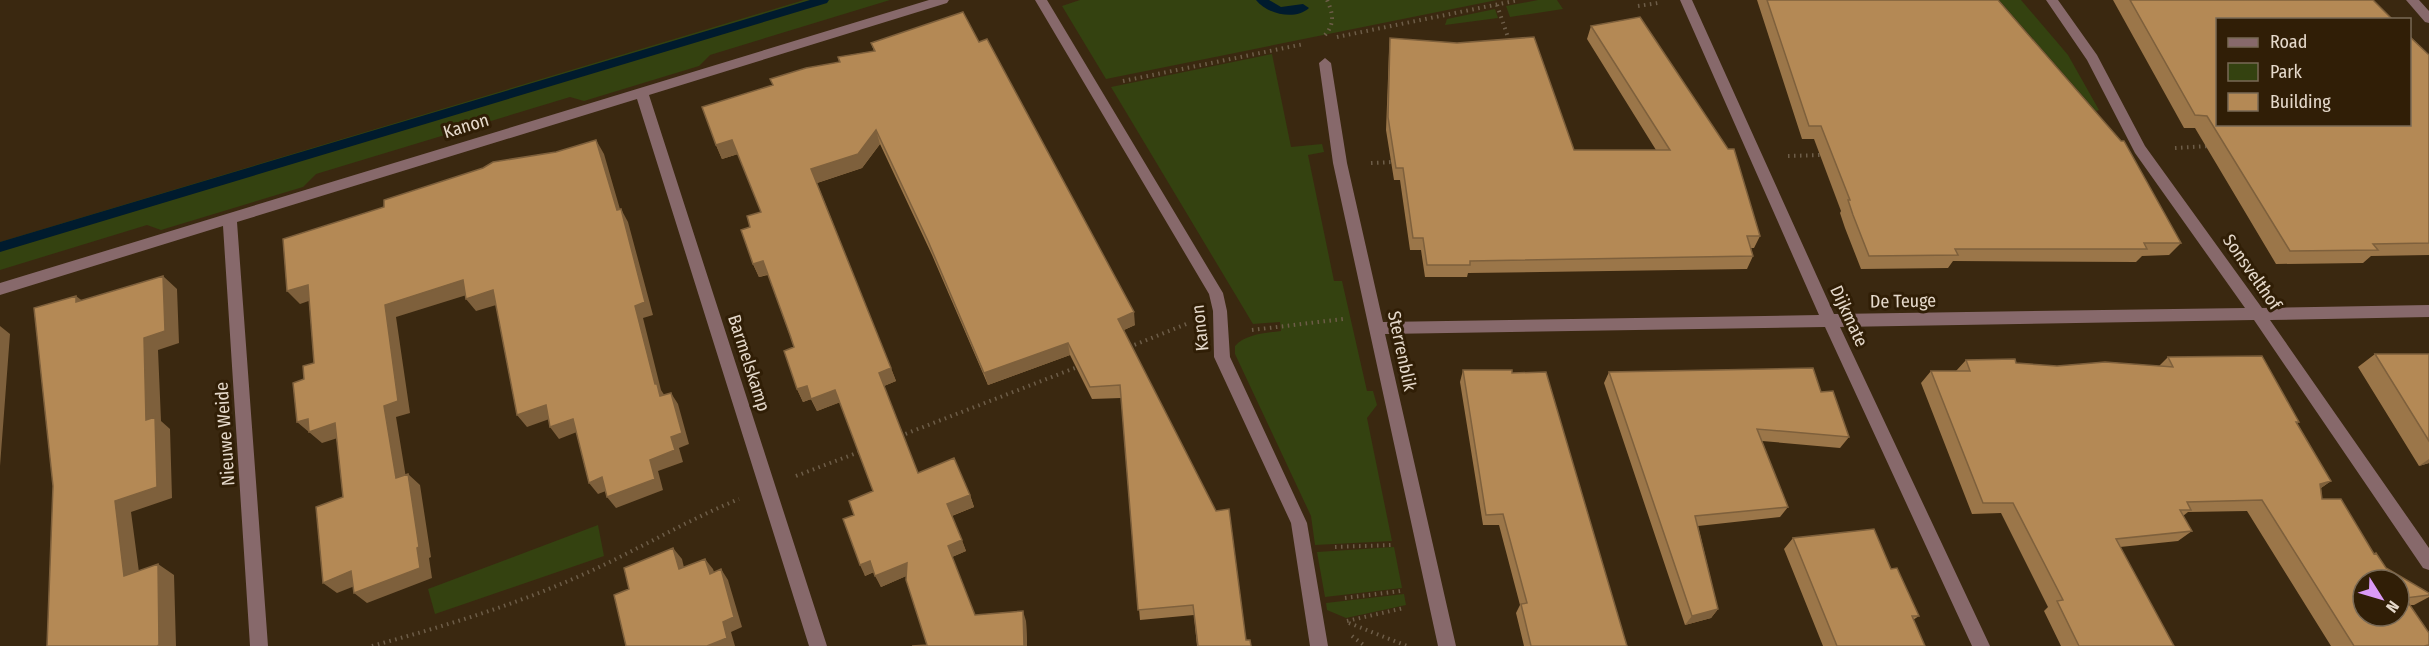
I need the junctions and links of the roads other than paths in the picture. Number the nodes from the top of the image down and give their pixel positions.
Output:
1 (943, 0) edge
2 (1041, 0) edge
3 (1686, 0) edge
4 (2052, 0) edge
5 (2412, 0) edge
6 (2429, 19) edge
7 (1325, 63) dead end
8 (642, 93) junction
9 (230, 219) junction
10 (0, 289) edge
11 (2429, 311) edge
12 (2258, 314) junction
13 (1830, 322) junction
14 (1378, 328) junction
15 (2429, 562) edge
16 (259, 646) edge
17 (818, 646) edge
18 (1319, 646) edge
19 (1447, 646) edge
20 (1981, 646) edge

1 - 8 street, Kanon
2 - 18 street, Kanon
3 - 13 street, Dijkmate
4 - 12 street, Sonsvelthof
5 - 6 street
7 - 14 street, Sterrenblik
8 - 9 street, Kanon
8 - 17 street, Barmelskamp
9 - 10 street, Kanon
9 - 16 street, Nieuwe Weide
11 - 12 street, De Teuge
12 - 13 street, De Teuge
12 - 15 street, Sonsvelthof
13 - 14 street, De Teuge
13 - 20 street, Dijkmate
14 - 19 street, Sterrenblik

